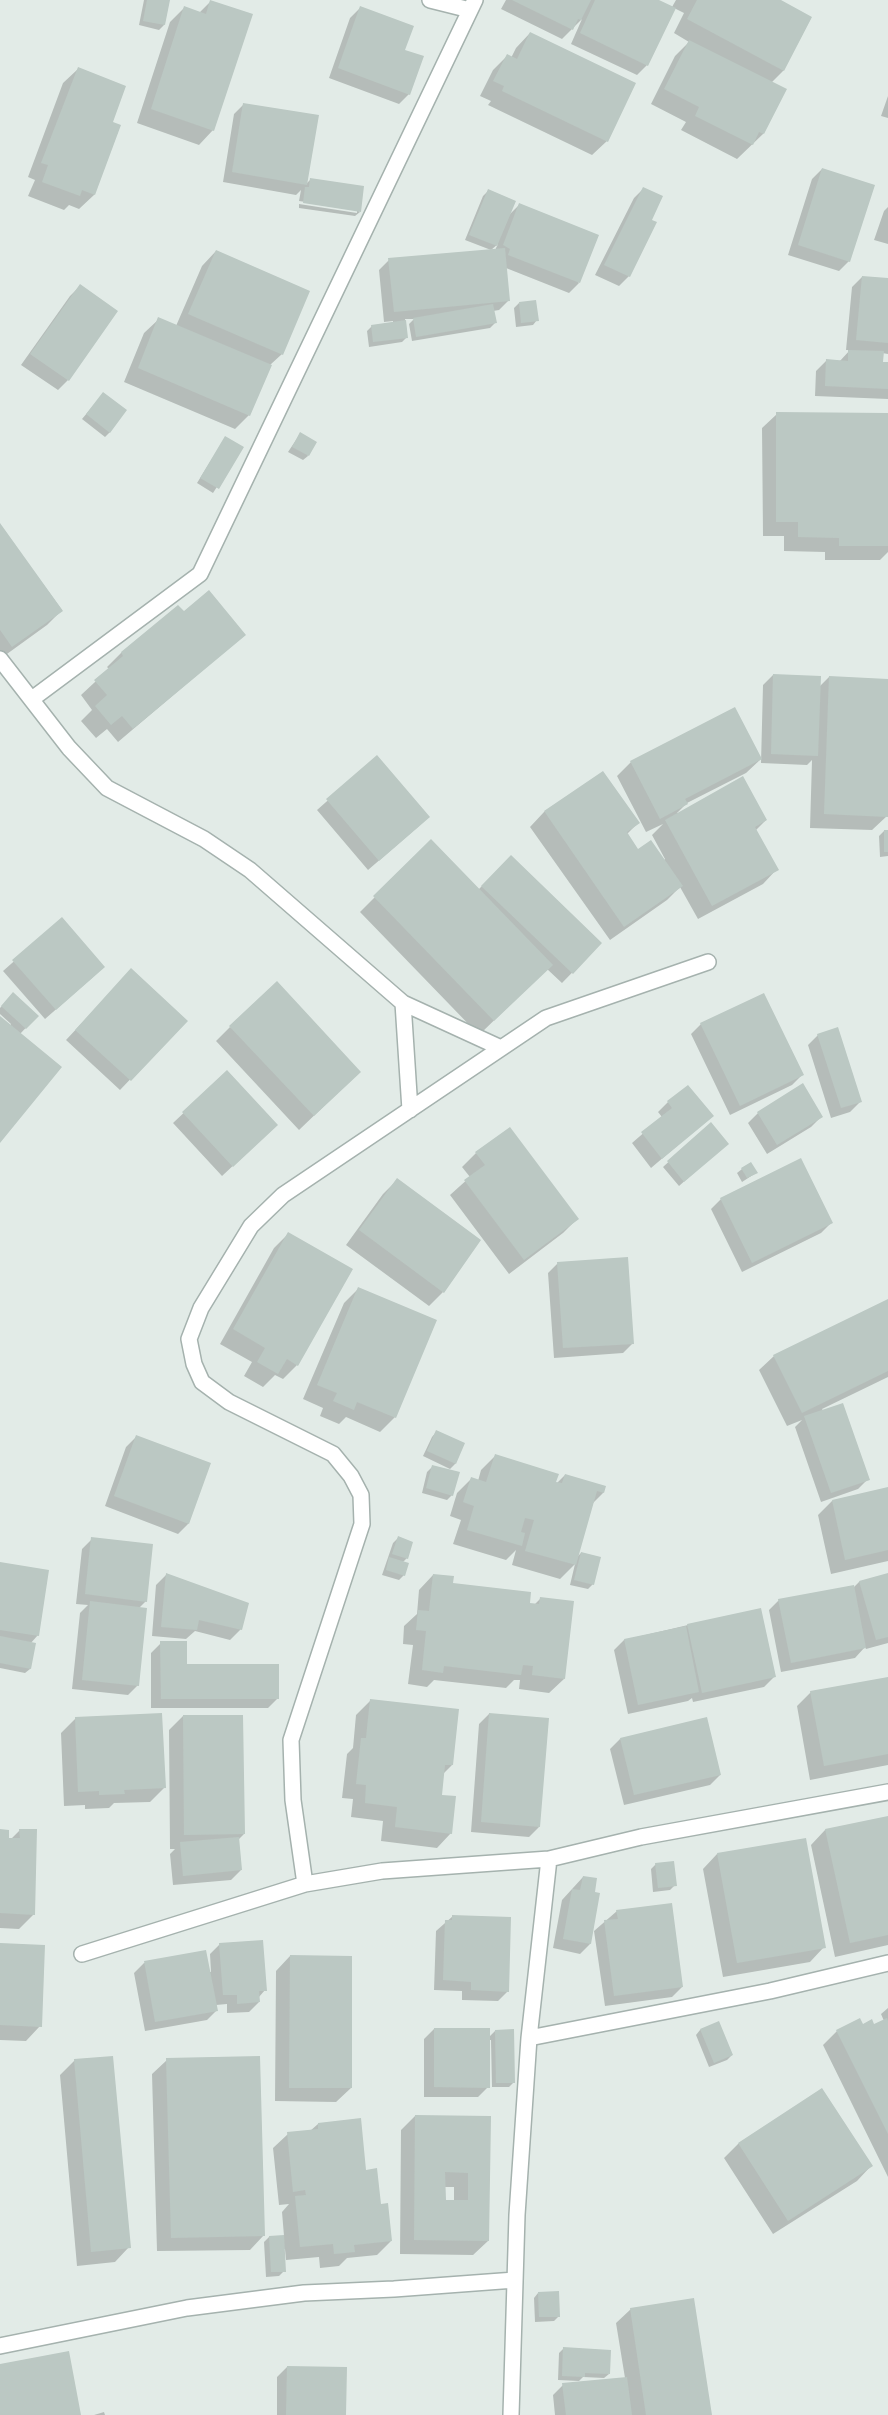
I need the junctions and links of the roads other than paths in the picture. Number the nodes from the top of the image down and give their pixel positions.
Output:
1 (430, 0) edge
2 (472, 5) edge
3 (0, 659) edge
4 (32, 699) junction
5 (708, 962) dead end
6 (403, 1003) junction
7 (501, 1048) junction
8 (410, 1110) junction
9 (888, 1792) edge
10 (548, 1859) junction
11 (305, 1884) junction
12 (82, 1954) dead end
13 (888, 1963) edge
14 (529, 2038) junction
15 (515, 2280) junction
16 (0, 2346) edge
17 (511, 2415) edge

1 - 2 street
2 - 4 street
3 - 4 street
4 - 6 street
5 - 7 street
6 - 7 street
6 - 8 street
7 - 8 street
8 - 11 street
9 - 10 street
10 - 11 street
10 - 14 street
11 - 12 street
13 - 14 street
14 - 15 street
15 - 16 street
15 - 17 street

